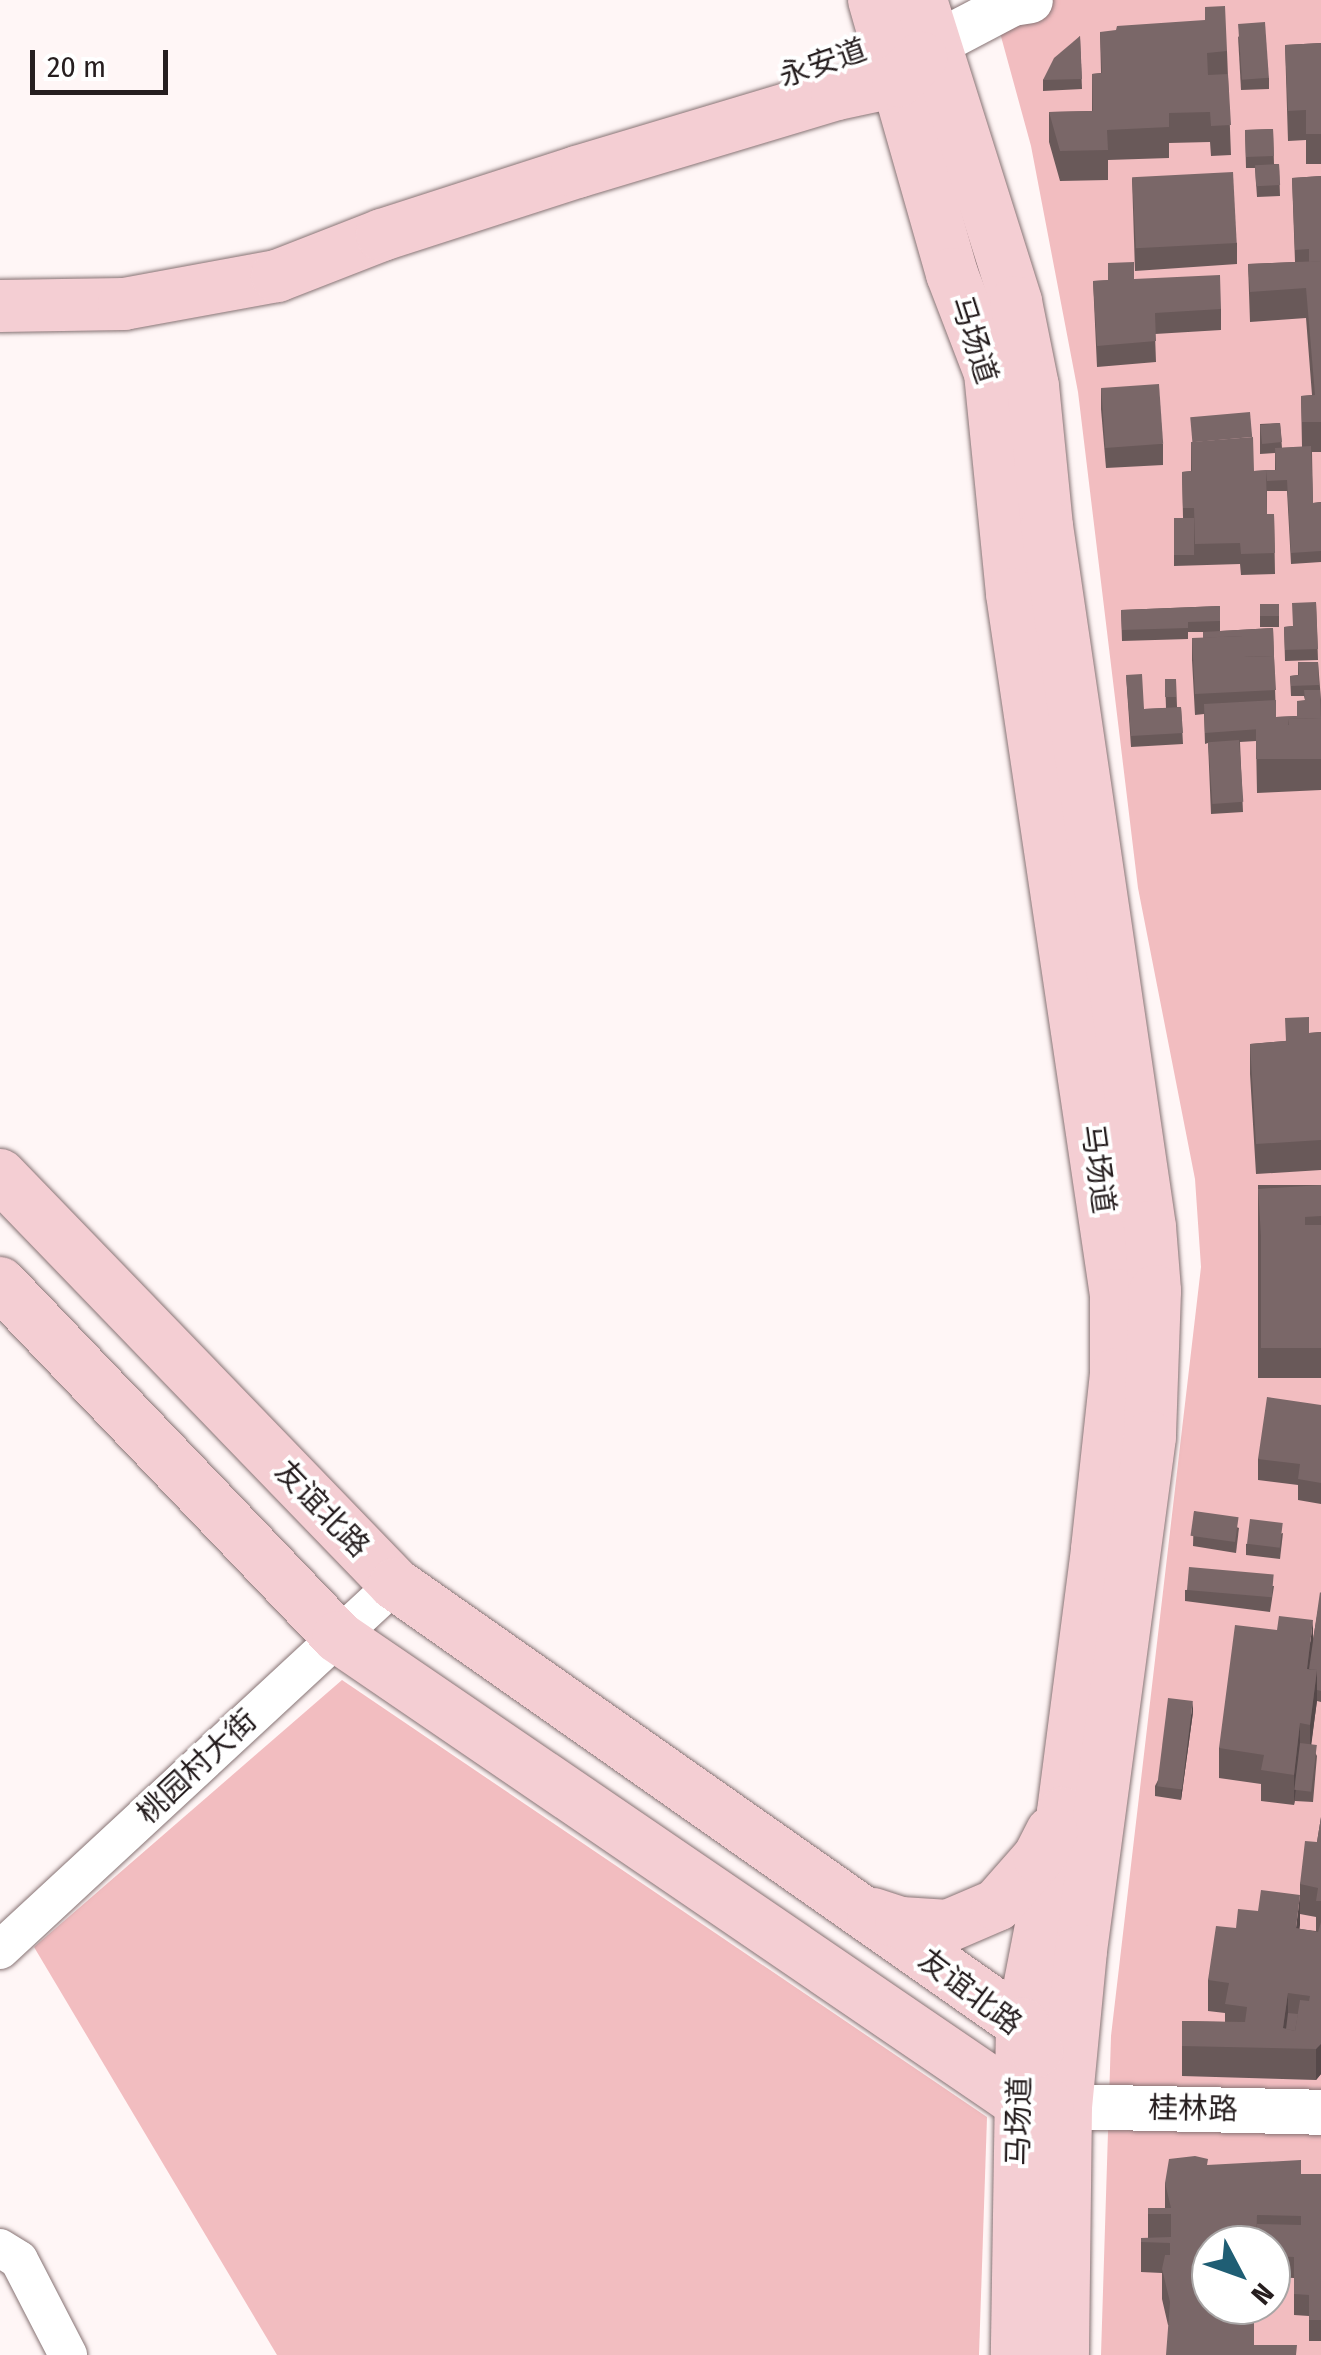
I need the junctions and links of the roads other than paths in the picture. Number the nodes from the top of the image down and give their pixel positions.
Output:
1 (1030, 0) edge
2 (902, 33) edge
3 (0, 280) edge
4 (0, 306) edge
5 (0, 1175) edge
6 (0, 1282) edge
7 (395, 1584) junction
8 (338, 1636) junction
9 (1062, 1813) junction
10 (849, 1906) junction
11 (0, 1950) edge
12 (1022, 2024) junction
13 (1042, 2104) junction
14 (1321, 2112) edge
15 (0, 2248) edge
16 (68, 2355) edge
17 (1017, 2355) edge
18 (1063, 2355) edge

1 - 2 street
2 - 3 main road, 永安道
2 - 4 main road, 永安道
2 - 9 main road, 马场道
2 - 13 main road, 马场道
5 - 7 main road, 友谊北路
6 - 8 main road, 友谊北路
7 - 8 street, 桃园村大街
7 - 10 main road, 友谊北路
8 - 11 street, 桃园村大街
8 - 13 main road, 友谊北路
9 - 10 main road
9 - 12 main road, 马场道
10 - 12 main road, 友谊北路
12 - 13 main road, 友谊北路
13 - 14 street, 桂林路
13 - 17 main road, 马场道
13 - 18 main road, 马场道
15 - 16 street

